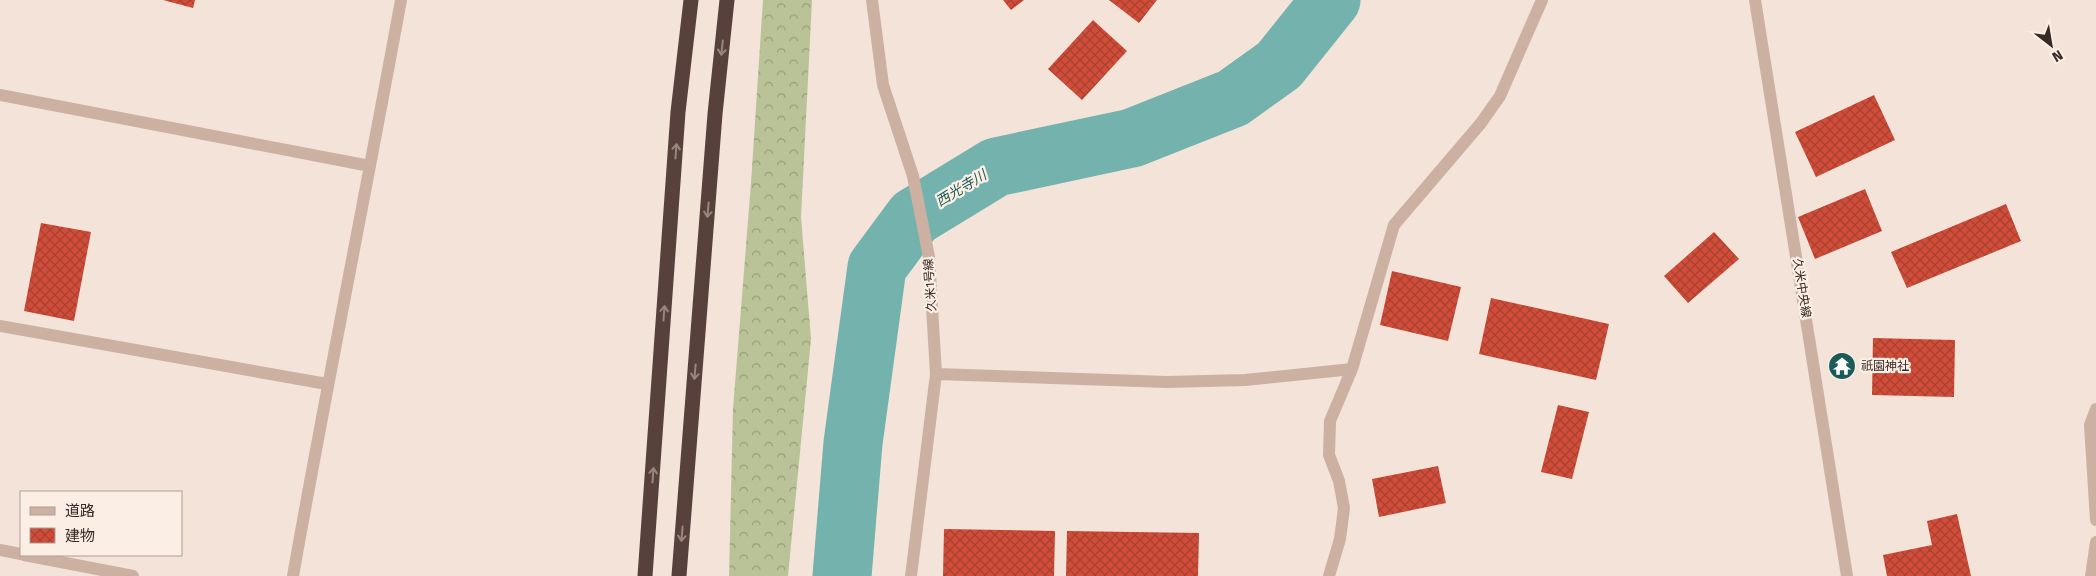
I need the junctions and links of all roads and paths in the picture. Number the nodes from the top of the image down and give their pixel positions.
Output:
1 (401, 0) edge
2 (691, 0) edge
3 (727, 0) edge
4 (872, 0) edge
5 (1542, 0) edge
6 (1755, 0) edge
7 (0, 95) edge
8 (370, 166) junction
9 (0, 326) edge
10 (1352, 369) junction
11 (936, 374) junction
12 (327, 384) junction
13 (2096, 409) edge
14 (2096, 520) edge
15 (2096, 542) edge
16 (0, 550) edge
17 (20, 553) edge
18 (33, 556) edge
19 (133, 576) edge
20 (293, 576) edge
21 (646, 576) edge
22 (679, 576) edge
23 (911, 576) edge
24 (1329, 576) edge
25 (1847, 576) edge
26 (2091, 576) edge

1 - 8 street
21 -> 2 highway
3 -> 22 highway
4 - 11 street, 久米1号線
5 - 10 street
6 - 25 street, 久米中央線
7 - 8 street
8 - 12 street
9 - 12 street
10 - 11 street
10 - 24 street
11 - 23 street, 久米1号線
12 - 20 street
13 - 14 street
15 - 26 street
16 - 17 street
18 - 19 street

